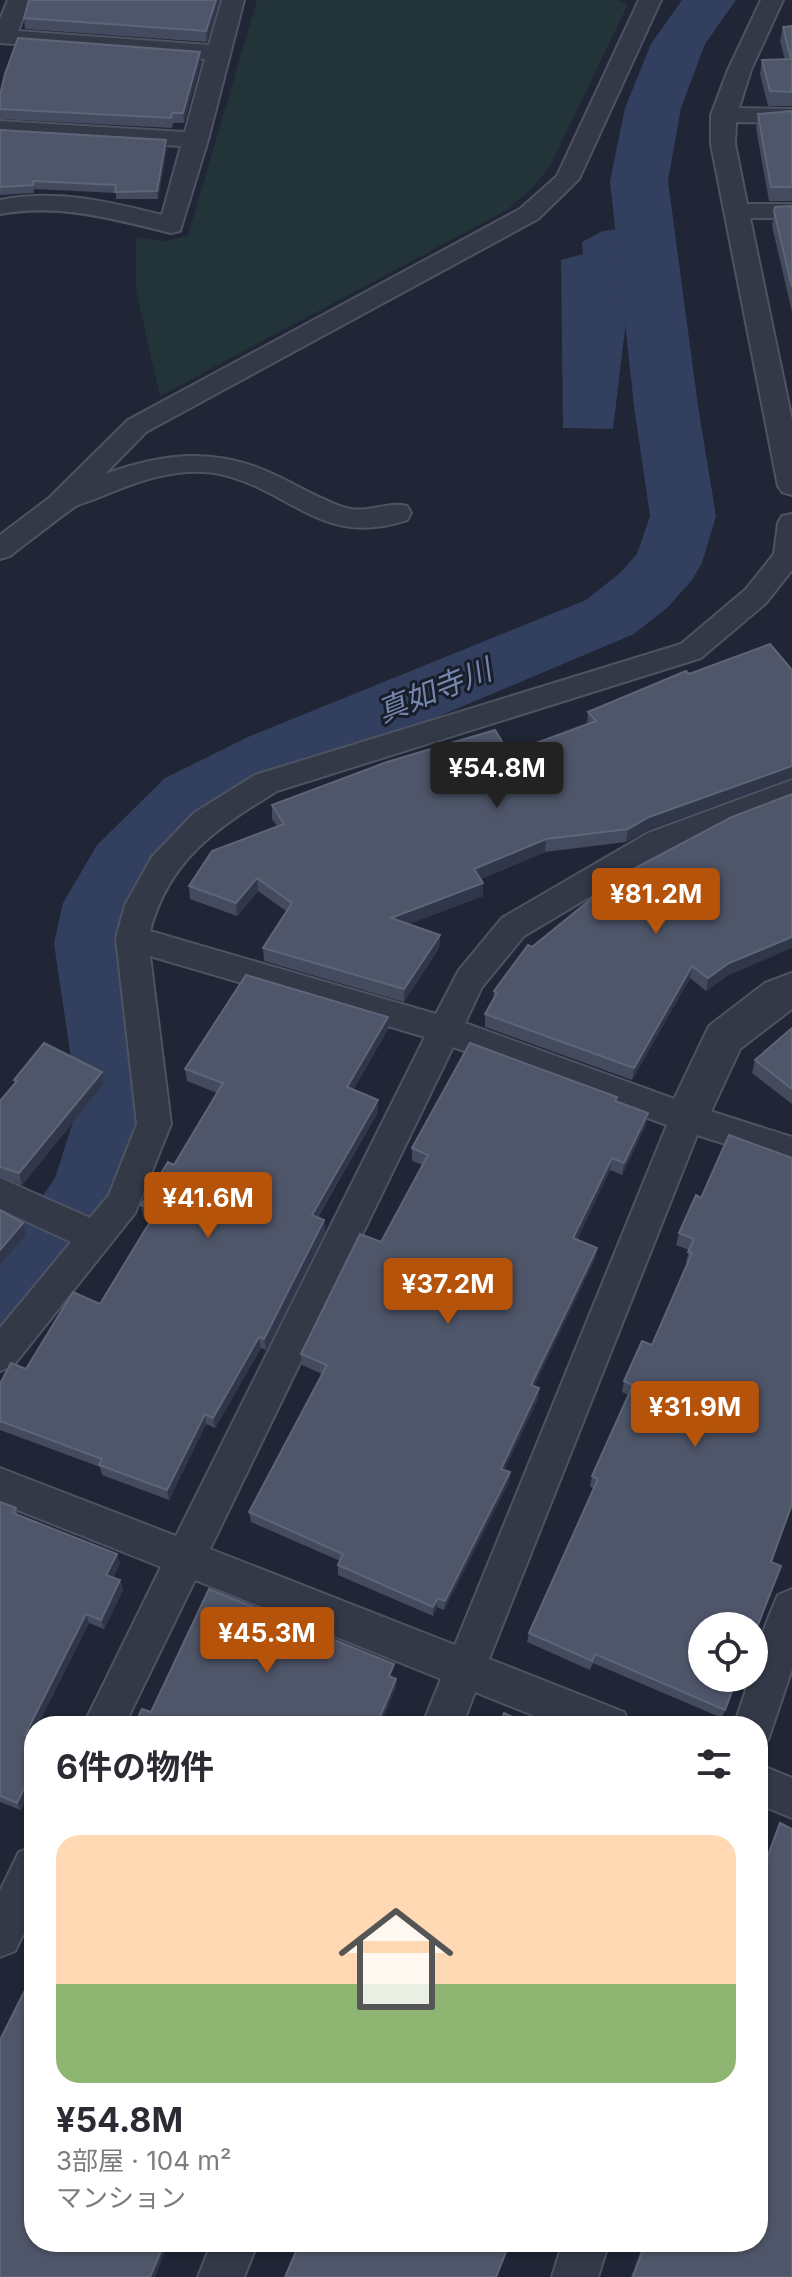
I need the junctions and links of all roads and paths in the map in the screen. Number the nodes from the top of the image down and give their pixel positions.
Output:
1 (19, 0) edge
2 (233, 0) edge
3 (650, 0) edge
4 (772, 0) edge
5 (2, 42) edge
6 (220, 53) junction
7 (723, 115) junction
8 (792, 116) edge
9 (0, 128) edge
10 (196, 140) junction
11 (0, 207) edge
12 (737, 211) junction
13 (792, 211) edge
14 (792, 486) edge
15 (59, 505) junction
16 (397, 513) dead end
17 (792, 523) edge
18 (0, 549) edge
19 (792, 791) edge
20 (132, 938) junction
21 (792, 990) edge
22 (445, 1030) junction
23 (687, 1118) junction
24 (792, 1151) edge
25 (0, 1193) edge
26 (96, 1237) junction
27 (0, 1355) edge
28 (0, 1485) edge
29 (186, 1559) junction
30 (792, 1608) edge
31 (465, 1669) junction
32 (108, 1716) edge
33 (446, 1716) edge
34 (585, 1716) edge
35 (757, 1716) edge
36 (768, 1788) edge
37 (792, 1798) edge
38 (24, 1887) edge
39 (0, 1936) edge
40 (231, 2252) edge
41 (583, 2252) edge
42 (221, 2277) edge
43 (575, 2277) edge

1 - 5 street
2 - 6 street
3 - 15 street
4 - 7 street
5 - 6 street
6 - 10 street
7 - 8 street
7 - 12 street
9 - 10 street
10 - 11 street
12 - 13 street
12 - 14 street
15 - 16 street
15 - 18 street
17 - 20 street
19 - 22 street
20 - 22 street
20 - 26 street
21 - 23 street
22 - 23 street
22 - 29 street
23 - 24 street
23 - 31 street
25 - 26 street
26 - 27 street
28 - 29 street
29 - 31 street
29 - 32 street
30 - 35 street
31 - 33 street
31 - 34 street
36 - 37 street
38 - 39 street
40 - 42 street
41 - 43 street

